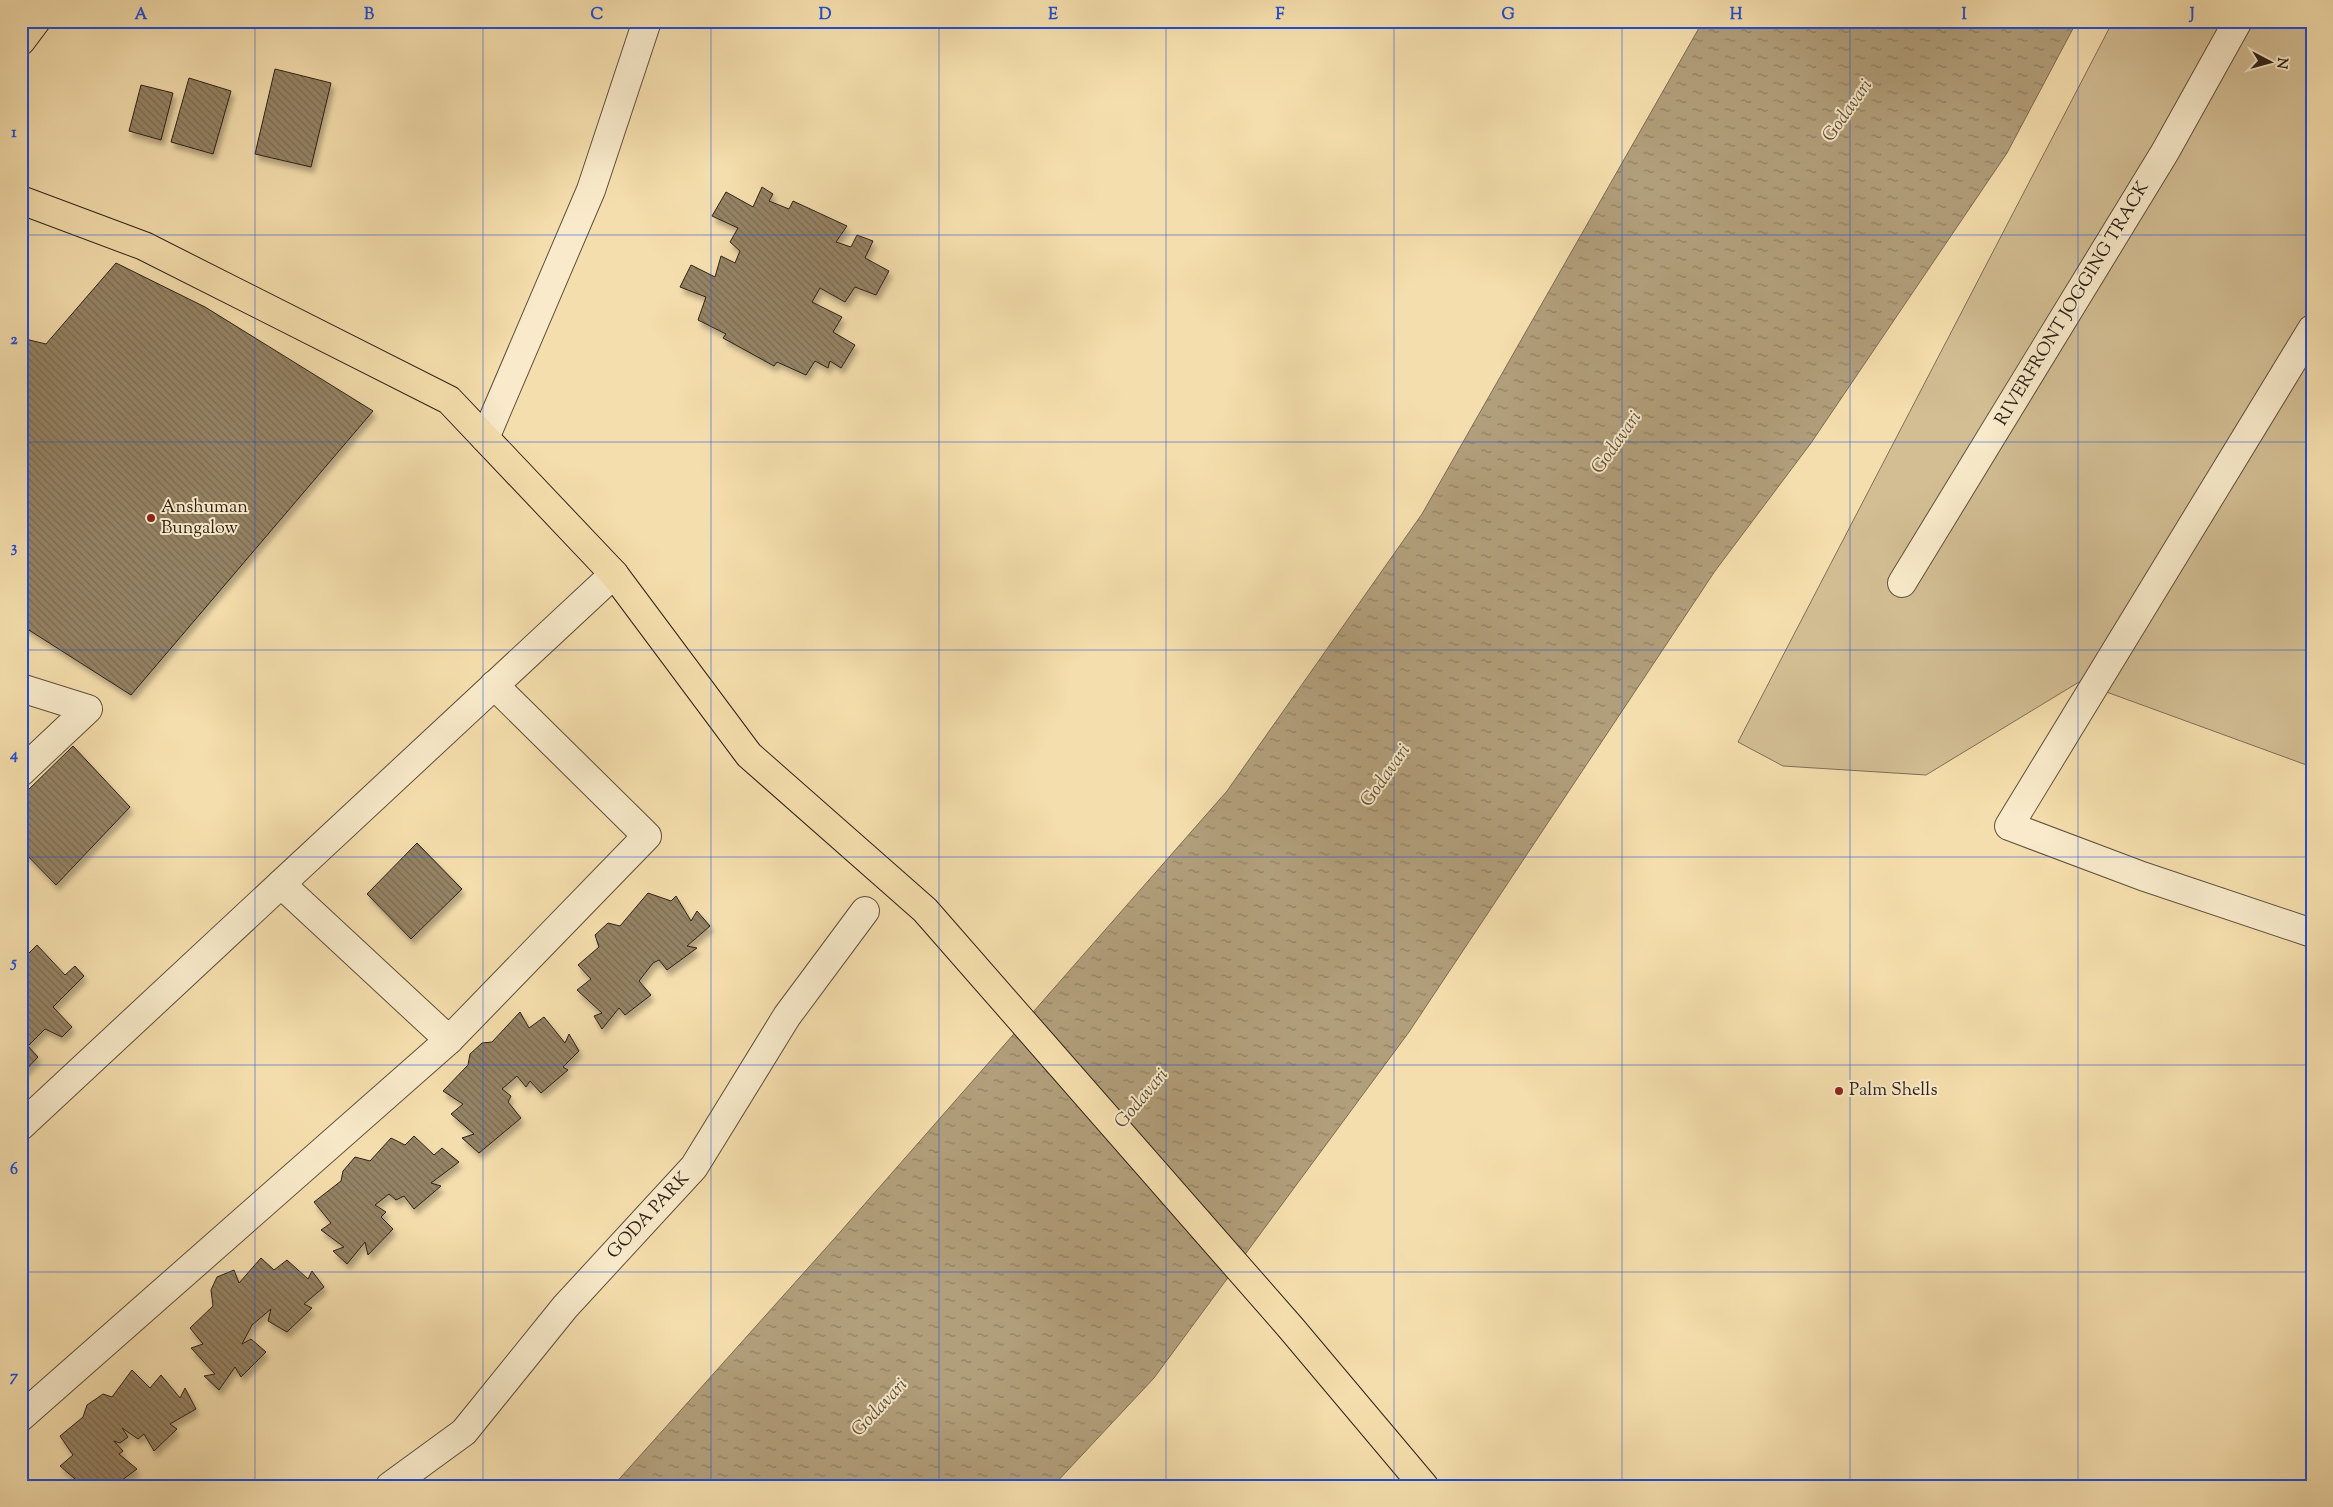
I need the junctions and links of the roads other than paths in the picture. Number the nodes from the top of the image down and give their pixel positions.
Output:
1 (36, 21) edge
2 (646, 21) edge
3 (2238, 21) edge
4 (21, 41) edge
5 (21, 200) edge
6 (2312, 329) edge
7 (485, 438) junction
8 (614, 574) junction
9 (1902, 583) dead end
10 (494, 685) junction
11 (21, 688) edge
12 (21, 772) edge
13 (281, 884) junction
14 (865, 911) dead end
15 (2312, 932) edge
16 (449, 1040) junction
17 (21, 1126) edge
18 (21, 1417) edge
19 (390, 1486) edge
20 (1424, 1486) edge

1 - 4 main road
2 - 7 street
3 - 9 street, RIVERFRONT JOGGING TRACK
5 - 7 main road
6 - 15 street
7 - 8 main road
8 - 10 street
8 - 20 main road
10 - 13 street
10 - 16 street
11 - 12 street
13 - 16 street
13 - 17 street
14 - 19 street, GODA PARK
16 - 18 street

